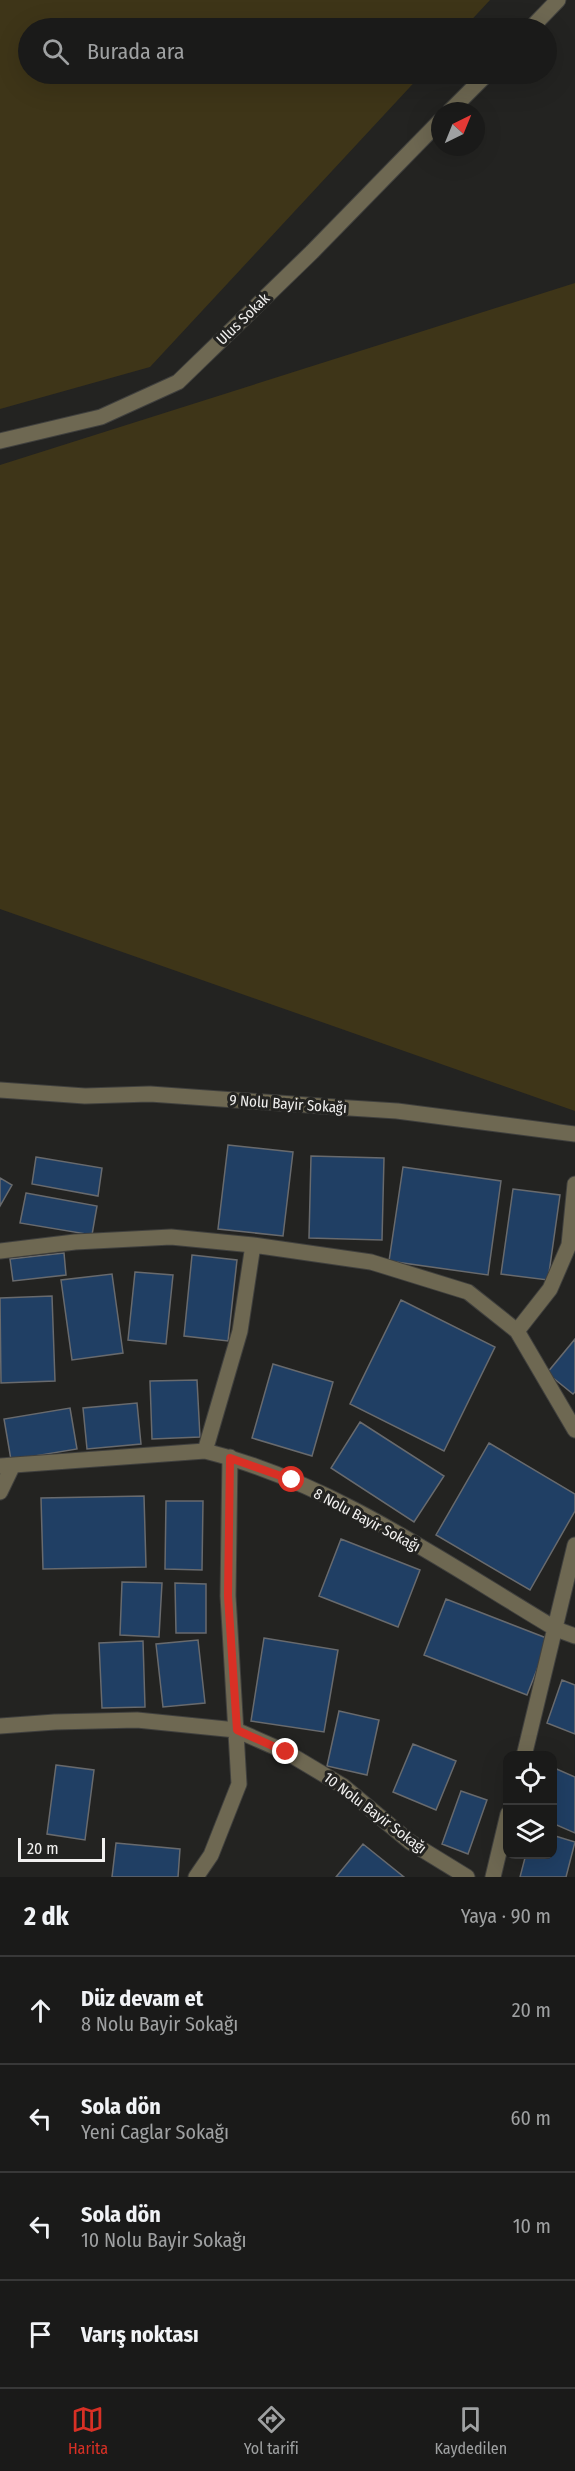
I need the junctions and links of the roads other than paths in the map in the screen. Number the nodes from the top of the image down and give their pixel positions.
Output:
1 (558, 0) edge
2 (541, 18) edge
3 (477, 84) edge
4 (459, 102) edge
5 (431, 130) edge
6 (0, 441) edge
7 (0, 1090) edge
8 (575, 1134) edge
9 (575, 1184) edge
10 (253, 1245) junction
11 (0, 1251) edge
12 (517, 1331) junction
13 (575, 1430) edge
14 (205, 1451) junction
15 (230, 1458) junction
16 (6, 1467) edge
17 (0, 1492) edge
18 (575, 1545) edge
19 (556, 1629) junction
20 (575, 1636) edge
21 (0, 1726) edge
22 (237, 1730) junction
23 (525, 1751) edge
24 (503, 1832) edge
25 (196, 1877) edge
26 (467, 1877) edge
27 (493, 1877) edge

1 - 2 street
3 - 4 street
5 - 6 street, Ulus Sokak
7 - 8 street, 9 Nolu Bayir Sokağı
9 - 12 street
10 - 11 street
10 - 12 street
10 - 14 street
12 - 13 street
14 - 15 street, 8 Nolu Bayir Sokağı
14 - 16 street, 8 Nolu Bayir Sokağı
15 - 19 street, 8 Nolu Bayir Sokağı
15 - 22 street
16 - 17 street
18 - 19 street
19 - 20 street, 8 Nolu Bayir Sokağı
19 - 23 street
21 - 22 street, 10 Nolu Bayir Sokağı
22 - 25 street
22 - 26 street, 10 Nolu Bayir Sokağı
24 - 27 street

